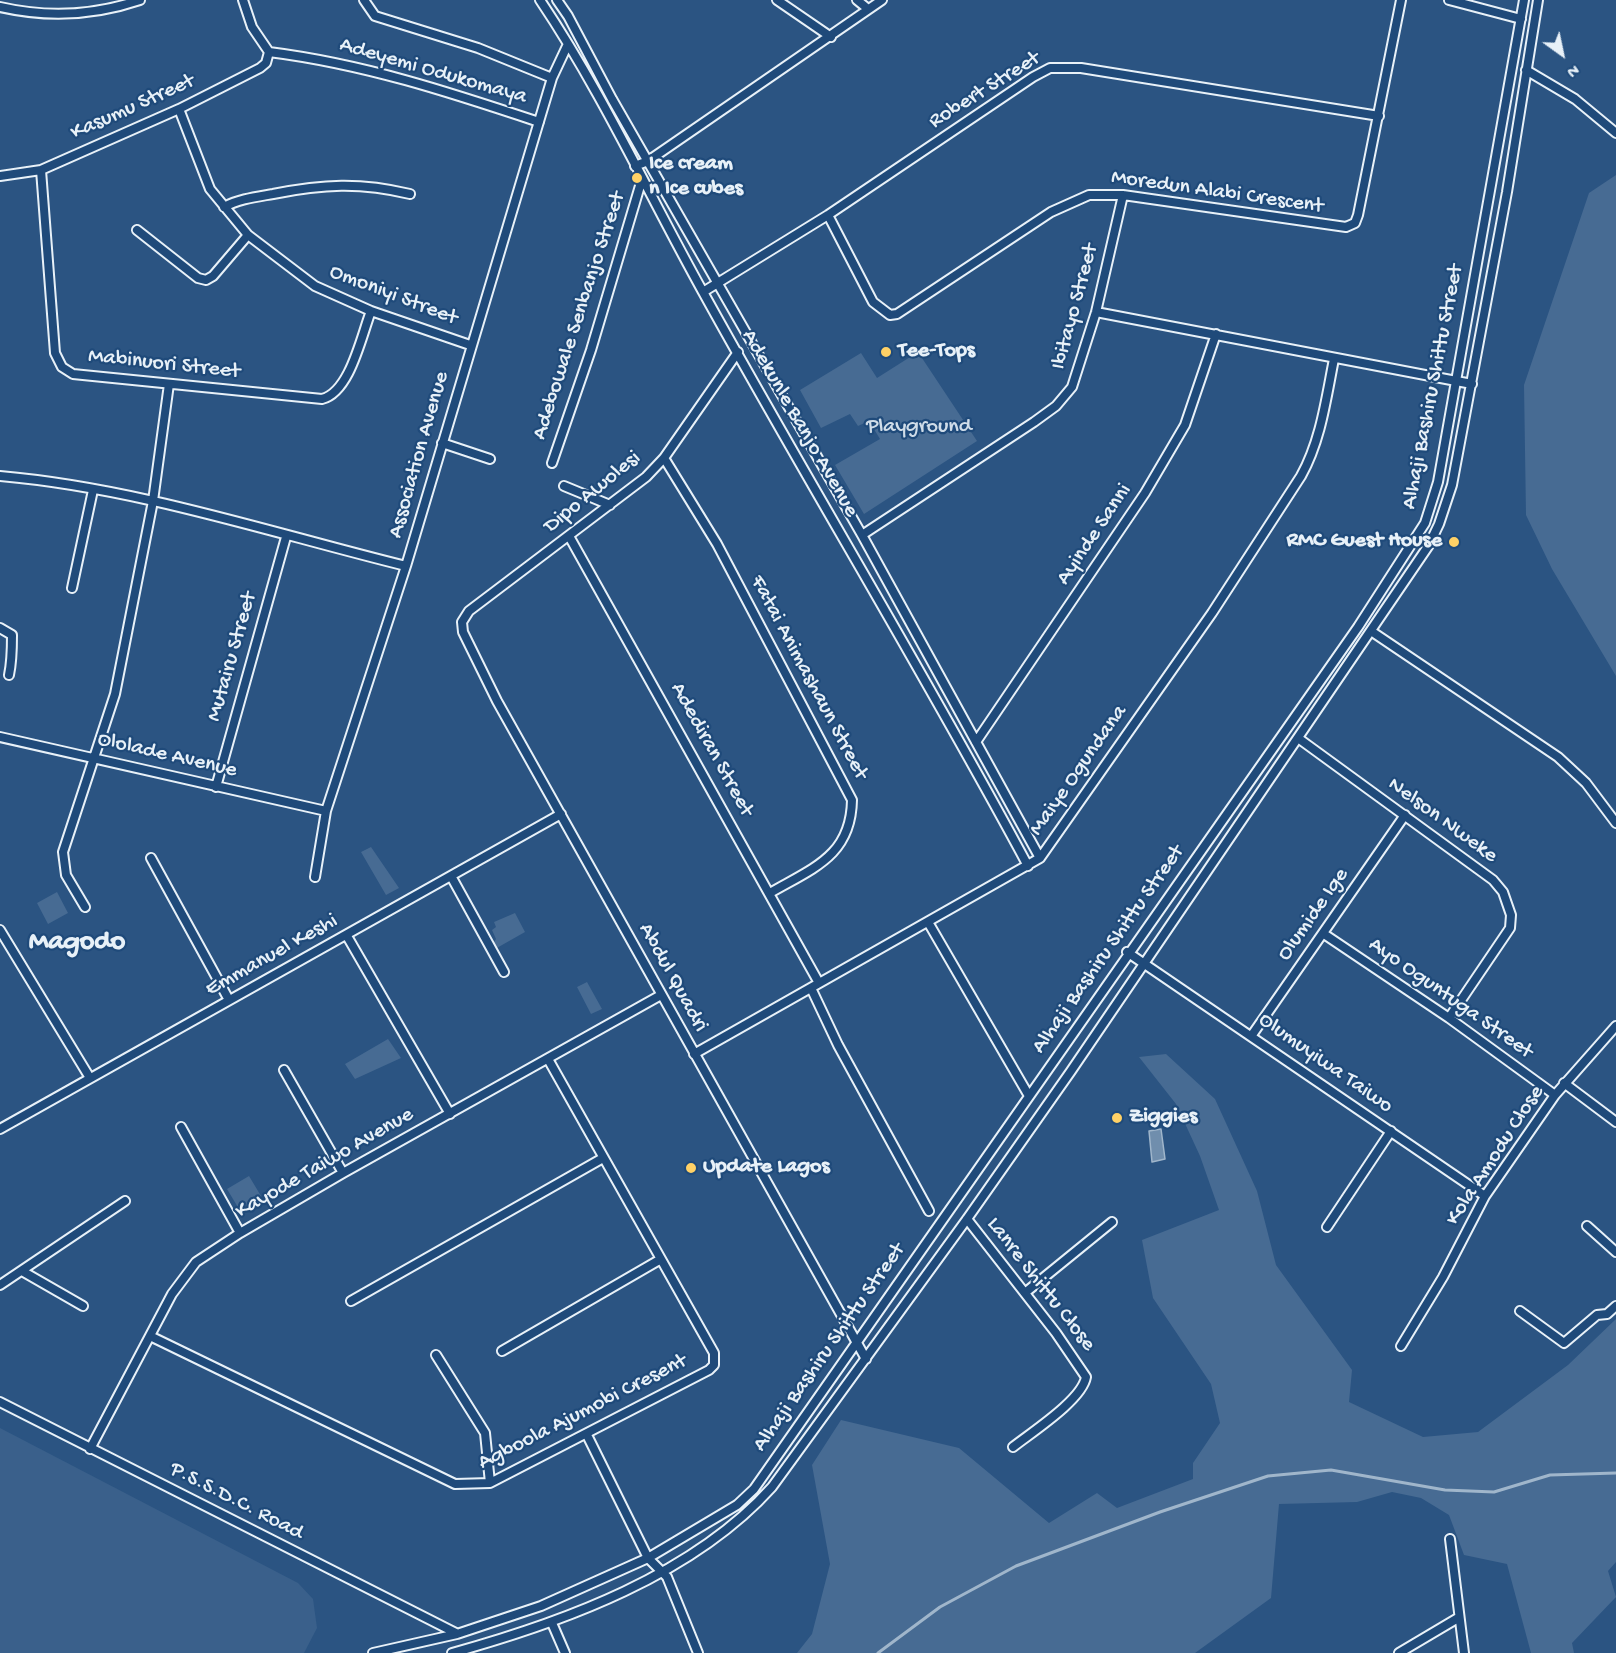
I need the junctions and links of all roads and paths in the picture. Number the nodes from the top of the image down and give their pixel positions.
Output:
1 (140, 0) edge
2 (243, 0) edge
3 (364, 0) edge
4 (540, 0) edge
5 (557, 0) edge
6 (777, 0) edge
7 (856, 0) edge
8 (882, 0) edge
9 (1401, 0) edge
10 (1449, 0) edge
11 (1524, 0) edge
12 (1538, 0) edge
13 (0, 7) edge
14 (868, 9) junction
15 (1521, 19) junction
16 (831, 37) junction
17 (568, 44) junction
18 (269, 52) junction
19 (1526, 69) junction
20 (552, 78) junction
21 (179, 109) junction
22 (1378, 116) junction
23 (539, 122) junction
24 (1616, 133) edge
25 (648, 161) junction
26 (635, 166) junction
27 (41, 170) junction
28 (0, 176) edge
29 (642, 179) junction
30 (410, 194) dead end
31 (1123, 195) junction
32 (224, 207) junction
33 (828, 215) junction
34 (137, 230) dead end
35 (248, 235) junction
36 (718, 282) junction
37 (703, 292) junction
38 (371, 311) junction
39 (1096, 312) junction
40 (1216, 334) junction
41 (470, 345) junction
42 (738, 352) junction
43 (1334, 359) junction
44 (1456, 381) junction
45 (169, 384) junction
46 (1472, 384) junction
47 (442, 443) junction
48 (664, 458) junction
49 (490, 459) dead end
50 (552, 464) dead end
51 (0, 477) edge
52 (564, 486) dead end
53 (93, 490) junction
54 (153, 501) junction
55 (610, 505) junction
56 (861, 535) junction
57 (569, 536) junction
58 (286, 537) junction
59 (406, 566) junction
60 (72, 588) dead end
61 (469, 611) joint
62 (0, 628) edge
63 (1371, 631) junction
64 (9, 675) dead end
65 (0, 737) edge
66 (1298, 738) junction
67 (976, 741) junction
68 (96, 757) junction
69 (216, 787) junction
70 (326, 811) junction
71 (561, 814) junction
72 (1405, 815) junction
73 (1616, 823) edge
74 (151, 858) dead end
75 (1040, 858) junction
76 (1028, 866) junction
77 (451, 876) junction
78 (315, 877) dead end
79 (770, 892) junction
80 (85, 907) dead end
81 (928, 922) junction
82 (0, 930) edge
83 (1324, 934) junction
84 (346, 936) junction
85 (1127, 952) junction
86 (1143, 962) junction
87 (504, 972) dead end
88 (819, 983) junction
89 (811, 988) junction
90 (661, 995) junction
91 (229, 1000) junction
92 (1449, 1018) junction
93 (1616, 1026) edge
94 (1252, 1035) junction
95 (694, 1054) junction
96 (549, 1059) junction
97 (284, 1070) dead end
98 (90, 1078) junction
99 (1564, 1083) junction
100 (1555, 1095) junction
101 (1029, 1096) junction
102 (450, 1114) junction
103 (1616, 1122) edge
104 (181, 1127) dead end
105 (0, 1129) edge
106 (1391, 1131) junction
107 (603, 1158) junction
108 (343, 1173) junction
109 (1485, 1196) junction
110 (125, 1201) dead end
111 (929, 1211) dead end
112 (967, 1219) junction
113 (1112, 1222) dead end
114 (1587, 1226) dead end
115 (1327, 1227) dead end
116 (240, 1233) junction
117 (1616, 1252) edge
118 (661, 1259) junction
119 (22, 1271) junction
120 (0, 1285) edge
121 (1026, 1292) junction
122 (351, 1301) dead end
123 (83, 1306) dead end
124 (1616, 1306) edge
125 (1520, 1311) dead end
126 (150, 1336) junction
127 (855, 1343) junction
128 (1401, 1346) dead end
129 (502, 1351) dead end
130 (435, 1355) dead end
131 (866, 1359) junction
132 (0, 1402) edge
133 (587, 1435) junction
134 (1013, 1447) dead end
135 (90, 1449) junction
136 (490, 1483) junction
137 (1450, 1539) dead end
138 (648, 1558) junction
139 (662, 1573) junction
140 (1458, 1618) junction
141 (552, 1623) junction
142 (457, 1634) junction
143 (464, 1649) junction
144 (373, 1653) edge
145 (452, 1653) edge
146 (565, 1653) edge
147 (698, 1653) edge
148 (1399, 1653) edge
149 (1464, 1653) edge

1 - 13 street
2 - 18 street
3 - 20 street
4 - 17 street, Adekunle Banjo Avenue
5 - 25 street, Adekunle Banjo Avenue
6 - 16 street
7 - 14 street
8 - 14 street
9 - 22 street, Moredun Alabi Crescent
10 - 15 street
11 - 15 street, Alhaji Bashiru Shittu Street
12 - 19 street, Alhaji Bashiru Shittu Street
14 - 16 street
15 - 44 street, Alhaji Bashiru Shittu Street
16 - 25 street
17 - 20 street, Association Avenue
17 - 26 street, Adekunle Banjo Avenue
18 - 21 street, Kasumu Street
18 - 23 street, Adeyemi Odukomaya
19 - 24 street
19 - 46 street, Alhaji Bashiru Shittu Street
20 - 23 street, Association Avenue
21 - 27 street, Kasumu Street
21 - 32 street, Omoniyi Street
22 - 31 street, Moredun Alabi Crescent
22 - 33 street, Robert Street
23 - 41 street, Association Avenue
25 - 26 street
25 - 36 street, Adekunle Banjo Avenue
26 - 29 street, Adekunle Banjo Avenue
27 - 28 street, Kasumu Street
27 - 45 street, Mabinuori Street
29 - 37 street, Adekunle Banjo Avenue
29 - 50 street, Adebowale Senbanjo Street
30 - 32 street
31 - 33 street, Moredun Alabi Crescent
31 - 39 street, Ibitayo Street
32 - 35 street, Omoniyi Street
33 - 36 street, Robert Street
34 - 35 street
35 - 38 street, Omoniyi Street
36 - 37 street, Robert Street
36 - 56 street, Adekunle Banjo Avenue
37 - 42 street, Adekunle Banjo Avenue
38 - 41 street, Omoniyi Street
38 - 45 street, Mabinuori Street
39 - 40 street
39 - 56 street, Ibitayo Street
40 - 43 street
40 - 67 street, Ayinde Sanni
41 - 47 street, Association Avenue
42 - 48 street, Dipo Awolesi
42 - 76 street, Adekunle Banjo Avenue
43 - 44 street
43 - 75 street, Maiye Ogundana
44 - 46 street
44 - 85 street, Alhaji Bashiru Shittu Street
45 - 54 street
46 - 63 street, Alhaji Bashiru Shittu Street
47 - 49 street
47 - 59 street, Association Avenue
48 - 55 street, Dipo Awolesi
48 - 79 street, Fatai Animashaun Street
51 - 53 street
52 - 55 street
53 - 54 street
53 - 60 street
54 - 58 street
54 - 68 street
55 - 57 street, Dipo Awolesi
56 - 67 street, Adekunle Banjo Avenue
57 - 61 street, Dipo Awolesi
57 - 79 street, Adediran Street
58 - 59 street
58 - 69 street, Mutairu Street
59 - 70 street, Association Avenue
61 - 71 street, Abdul Quadri
62 - 64 street
63 - 66 street, Alhaji Bashiru Shittu Street
63 - 73 street
65 - 68 street, Ololade Avenue
66 - 72 street, Nelson Nweke
66 - 86 street, Alhaji Bashiru Shittu Street
67 - 75 street, Adekunle Banjo Avenue
68 - 69 street, Ololade Avenue
68 - 80 street
69 - 70 street, Ololade Avenue
70 - 78 street, Association Avenue
71 - 77 street, Emmanuel Keshi
71 - 90 street, Abdul Quadri
72 - 83 street, Olumide Ige
72 - 92 street, Nelson Nweke
74 - 91 street
75 - 76 street, Maiye Ogundana
76 - 81 street, Maiye Ogundana
77 - 84 street, Emmanuel Keshi
77 - 87 street
79 - 88 street, Adediran Street
81 - 88 street, Maiye Ogundana
81 - 101 street
82 - 98 street
83 - 92 street, Ayo Oguntuga Street
83 - 94 street, Olumide Ige
84 - 91 street, Emmanuel Keshi
84 - 102 street
85 - 86 street, Olumuyiwa Taiwo
85 - 101 street, Alhaji Bashiru Shittu Street
86 - 94 street, Olumuyiwa Taiwo
86 - 112 street, Alhaji Bashiru Shittu Street
88 - 89 street, Maiye Ogundana
89 - 95 street, Maiye Ogundana
89 - 111 street
90 - 95 street, Abdul Quadri
90 - 96 street, Kayode Taiwo Avenue
91 - 98 street, Emmanuel Keshi
92 - 100 street, Ayo Oguntuga Street
93 - 99 street, Kola Amodu Close
94 - 106 street, Olumuyiwa Taiwo
95 - 127 street, Abdul Quadri
96 - 102 street, Kayode Taiwo Avenue
96 - 107 street, Agboola Ajumobi Cresent
97 - 108 street
98 - 105 street, Emmanuel Keshi
99 - 100 street, Kola Amodu Close
99 - 103 street
100 - 109 street, Kola Amodu Close
101 - 127 street, Alhaji Bashiru Shittu Street
102 - 108 street, Kayode Taiwo Avenue
104 - 116 street
106 - 109 street, Olumuyiwa Taiwo
106 - 115 street
107 - 118 street, Agboola Ajumobi Cresent
107 - 122 street
108 - 116 street, Kayode Taiwo Avenue
109 - 128 street, Kola Amodu Close
110 - 119 street
112 - 121 street, Lanre Shittu Close
112 - 131 street, Alhaji Bashiru Shittu Street
113 - 121 street
114 - 117 street
116 - 126 street, Kayode Taiwo Avenue
118 - 129 street
118 - 133 street, Agboola Ajumobi Cresent
119 - 120 street
119 - 123 street
121 - 134 street, Lanre Shittu Close
124 - 125 street
126 - 135 street, Kayode Taiwo Avenue
126 - 136 street, Agboola Ajumobi Cresent
127 - 131 street, Abdul Quadri
127 - 138 street, Alhaji Bashiru Shittu Street
130 - 136 street
131 - 139 street, Alhaji Bashiru Shittu Street
132 - 135 street, P.S.S.D.C. Road
133 - 136 street, Agboola Ajumobi Cresent
133 - 138 street
135 - 142 street, P.S.S.D.C. Road
137 - 140 street
138 - 139 street
138 - 142 street, Alhaji Bashiru Shittu Street
139 - 141 street, Alhaji Bashiru Shittu Street
139 - 147 street
140 - 148 street
140 - 149 street
141 - 143 street, Alhaji Bashiru Shittu Street
141 - 146 street
142 - 143 street
142 - 144 street, Alhaji Bashiru Shittu Street
143 - 145 street, Alhaji Bashiru Shittu Street

